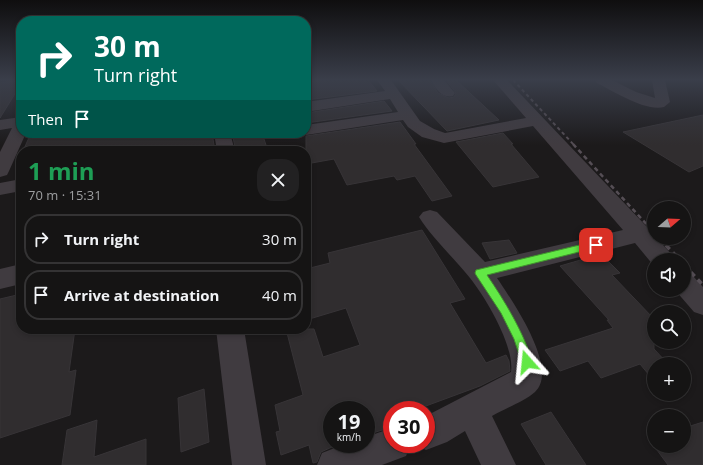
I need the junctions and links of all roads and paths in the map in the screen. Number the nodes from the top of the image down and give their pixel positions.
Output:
1 (342, 102) edge
2 (399, 102) edge
3 (519, 102) edge
4 (652, 102) edge
5 (663, 102) edge
6 (311, 106) edge
7 (407, 115) junction
8 (536, 121) junction
9 (16, 123) edge
10 (0, 125) edge
11 (311, 129) edge
12 (16, 137) edge
13 (0, 171) edge
14 (16, 186) edge
15 (0, 189) edge
16 (430, 217) dead end
17 (640, 234) junction
18 (657, 253) edge
19 (480, 273) junction
20 (16, 275) edge
21 (0, 279) edge
22 (691, 291) edge
23 (703, 304) edge
24 (231, 334) edge
25 (471, 410) junction
26 (435, 428) edge
27 (383, 448) edge
28 (249, 465) edge
29 (334, 465) edge
30 (499, 465) edge

1 - 6 street
2 - 7 street
3 - 8 street
4 - 5 street
7 - 8 street
7 - 11 street
8 - 17 street
9 - 10 street
12 - 13 street
14 - 15 street
16 - 19 street
17 - 18 street
17 - 19 street
19 - 25 street
20 - 21 street
22 - 23 street
24 - 28 street
25 - 26 street
25 - 30 street
27 - 29 street

